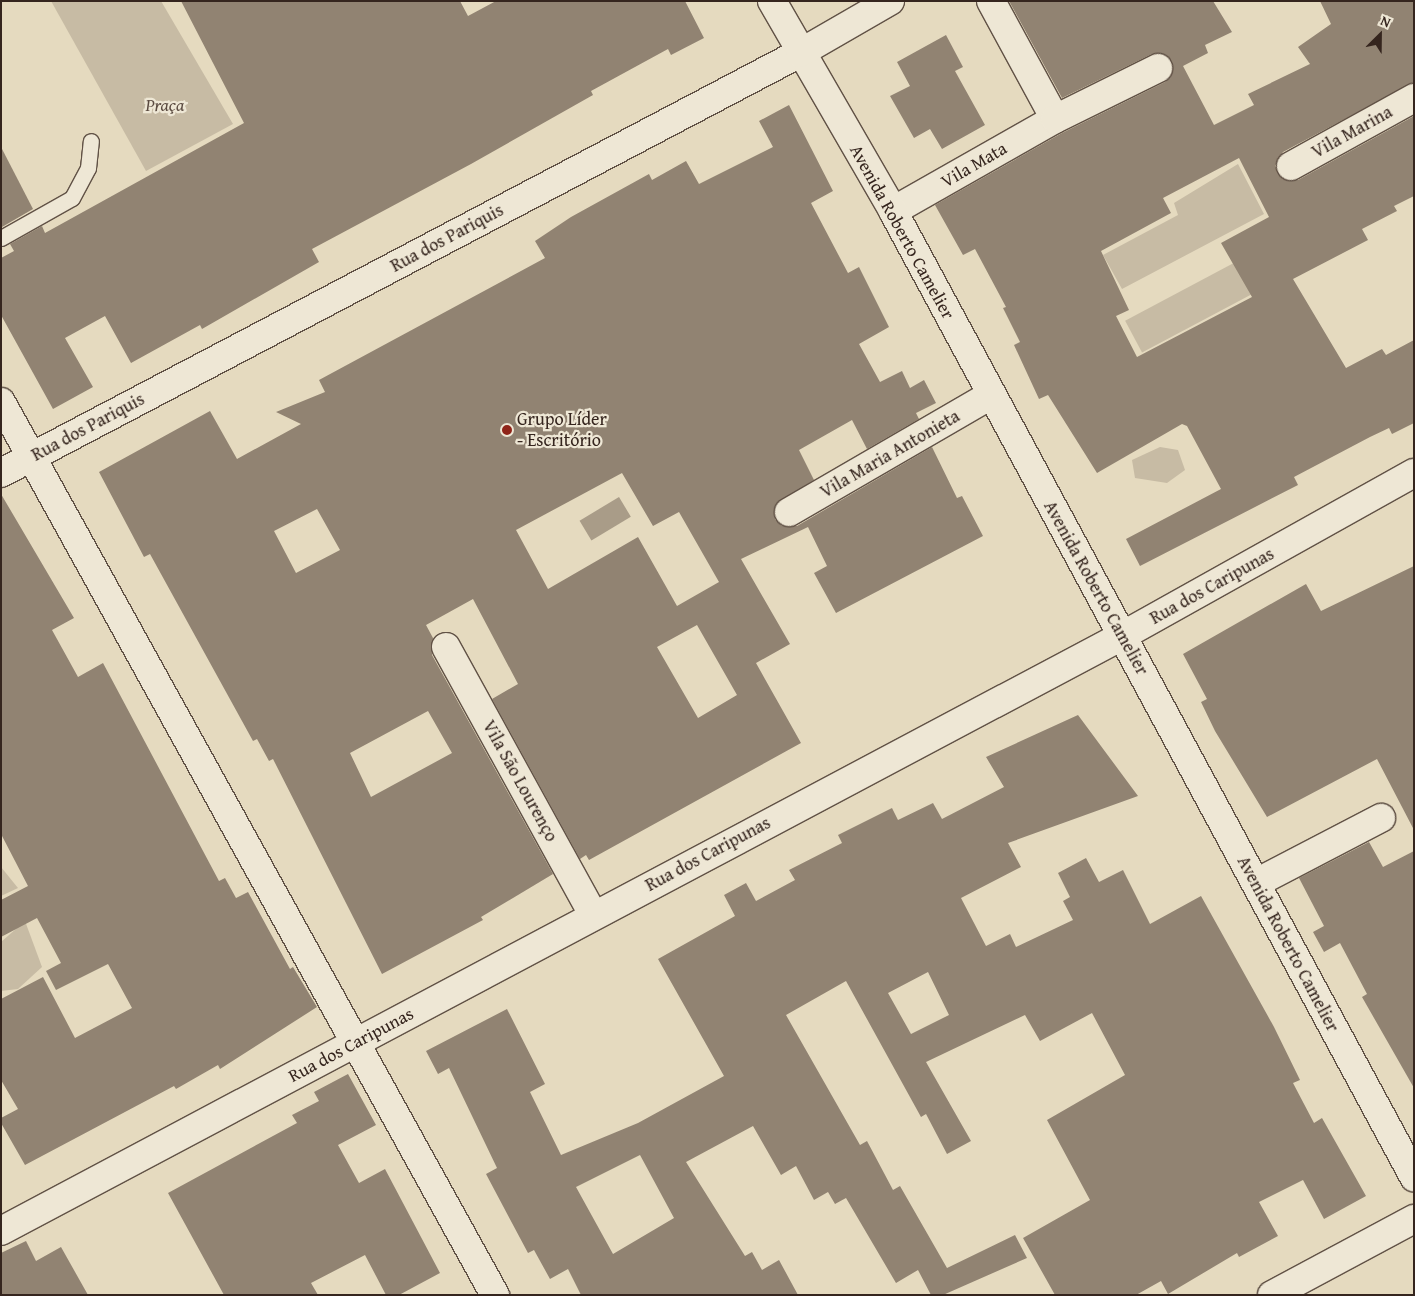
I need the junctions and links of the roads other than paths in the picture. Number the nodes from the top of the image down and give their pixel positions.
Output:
1 (772, 1) edge
2 (890, 1) edge
3 (991, 1) edge
4 (800, 53) junction
5 (1158, 68) dead end
6 (1414, 98) edge
7 (1055, 119) junction
8 (91, 141) dead end
9 (1291, 166) dead end
10 (893, 211) junction
11 (1, 238) edge
12 (991, 395) junction
13 (1, 402) edge
14 (33, 456) junction
15 (1, 473) edge
16 (1414, 473) edge
17 (789, 512) dead end
18 (1122, 636) junction
19 (446, 647) dead end
20 (1381, 818) dead end
21 (1256, 883) junction
22 (593, 914) junction
23 (357, 1042) junction
24 (1414, 1177) edge
25 (1414, 1219) edge
26 (1, 1231) edge
27 (495, 1295) edge
28 (1272, 1295) edge

1 - 4 street, Avenida Roberto Camelier
2 - 4 street, Rua dos Pariquis
3 - 7 street
4 - 10 street, Avenida Roberto Camelier
4 - 14 street, Rua dos Pariquis
5 - 7 street, Vila Mata
6 - 9 street, Vila Marina
7 - 10 street, Vila Mata
8 - 11 lane
10 - 12 street, Avenida Roberto Camelier
12 - 17 street, Vila Maria Antonieta
12 - 18 street, Avenida Roberto Camelier
13 - 14 street
14 - 15 street, Rua dos Pariquis
14 - 23 street
16 - 18 street, Rua dos Caripunas
18 - 21 street, Avenida Roberto Camelier
18 - 22 street, Rua dos Caripunas
19 - 22 street, Vila São Lourenço
20 - 21 street
21 - 24 street, Avenida Roberto Camelier
22 - 23 street, Rua dos Caripunas
23 - 26 street, Rua dos Caripunas
23 - 27 street
25 - 28 street

